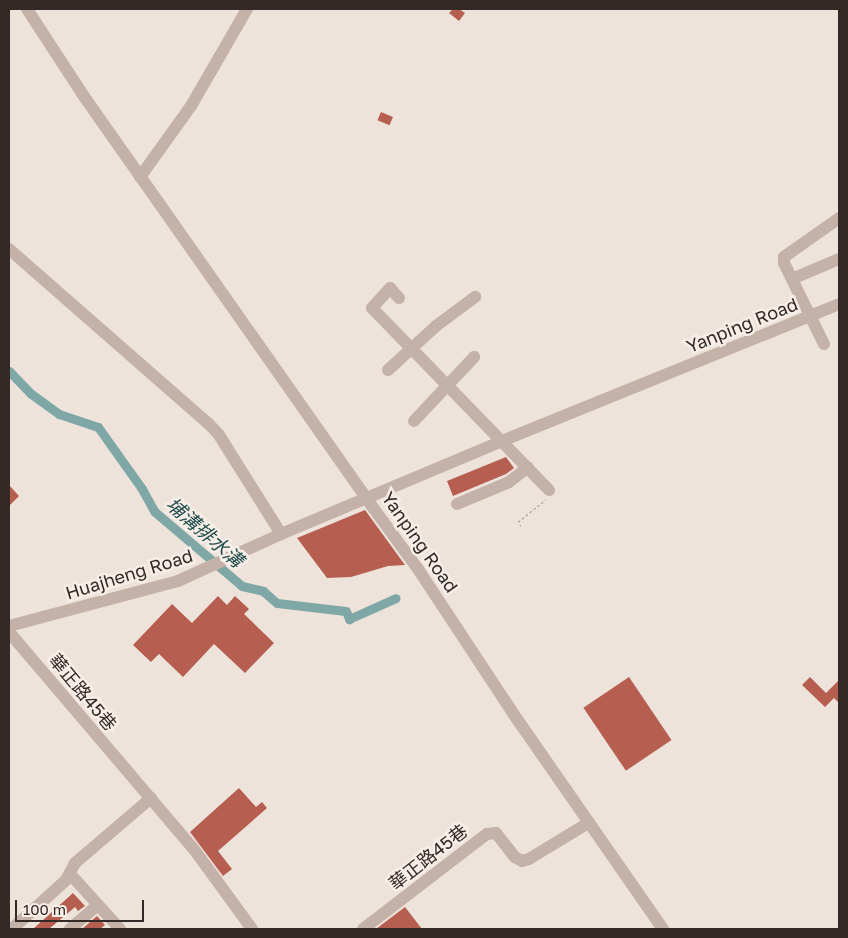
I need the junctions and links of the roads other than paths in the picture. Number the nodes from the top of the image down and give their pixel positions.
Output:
1 (27, 9) edge
2 (247, 9) edge
3 (140, 177) junction
4 (839, 218) edge
5 (9, 249) edge
6 (839, 259) edge
7 (792, 279) junction
8 (475, 297) dead end
9 (399, 298) dead end
10 (839, 304) edge
11 (811, 316) junction
12 (824, 344) dead end
13 (412, 349) junction
14 (474, 357) dead end
15 (388, 370) dead end
16 (447, 384) junction
17 (414, 420) dead end
18 (502, 441) junction
19 (528, 467) junction
20 (551, 492) road end
21 (366, 498) junction
22 (457, 504) dead end
23 (281, 534) junction
24 (9, 626) edge
25 (9, 632) edge
26 (151, 798) junction
27 (588, 823) junction
28 (71, 875) junction
29 (98, 904) junction
30 (12, 929) edge
31 (70, 929) edge
32 (120, 929) edge
33 (252, 929) edge
34 (363, 929) edge
35 (663, 929) edge

1 - 3 street
2 - 3 street
3 - 21 street
4 - 7 street
5 - 23 street
6 - 7 street
7 - 11 street
8 - 13 street
9 - 13 street
10 - 11 street, Yanping Road
11 - 12 street
11 - 18 street, Yanping Road
13 - 15 street
13 - 16 street
14 - 16 street
16 - 17 street
16 - 18 street
18 - 19 street
18 - 21 street, Yanping Road
19 - 20 street
19 - 22 street
21 - 23 street, Huajheng Road
21 - 27 street, Yanping Road
23 - 24 street, Huajheng Road
25 - 26 street, 華正路45巷
26 - 28 street
26 - 33 street, 華正路45巷
27 - 34 street, 華正路45巷
27 - 35 street, Yanping Road
28 - 29 street
28 - 30 street
29 - 31 street
29 - 32 street

